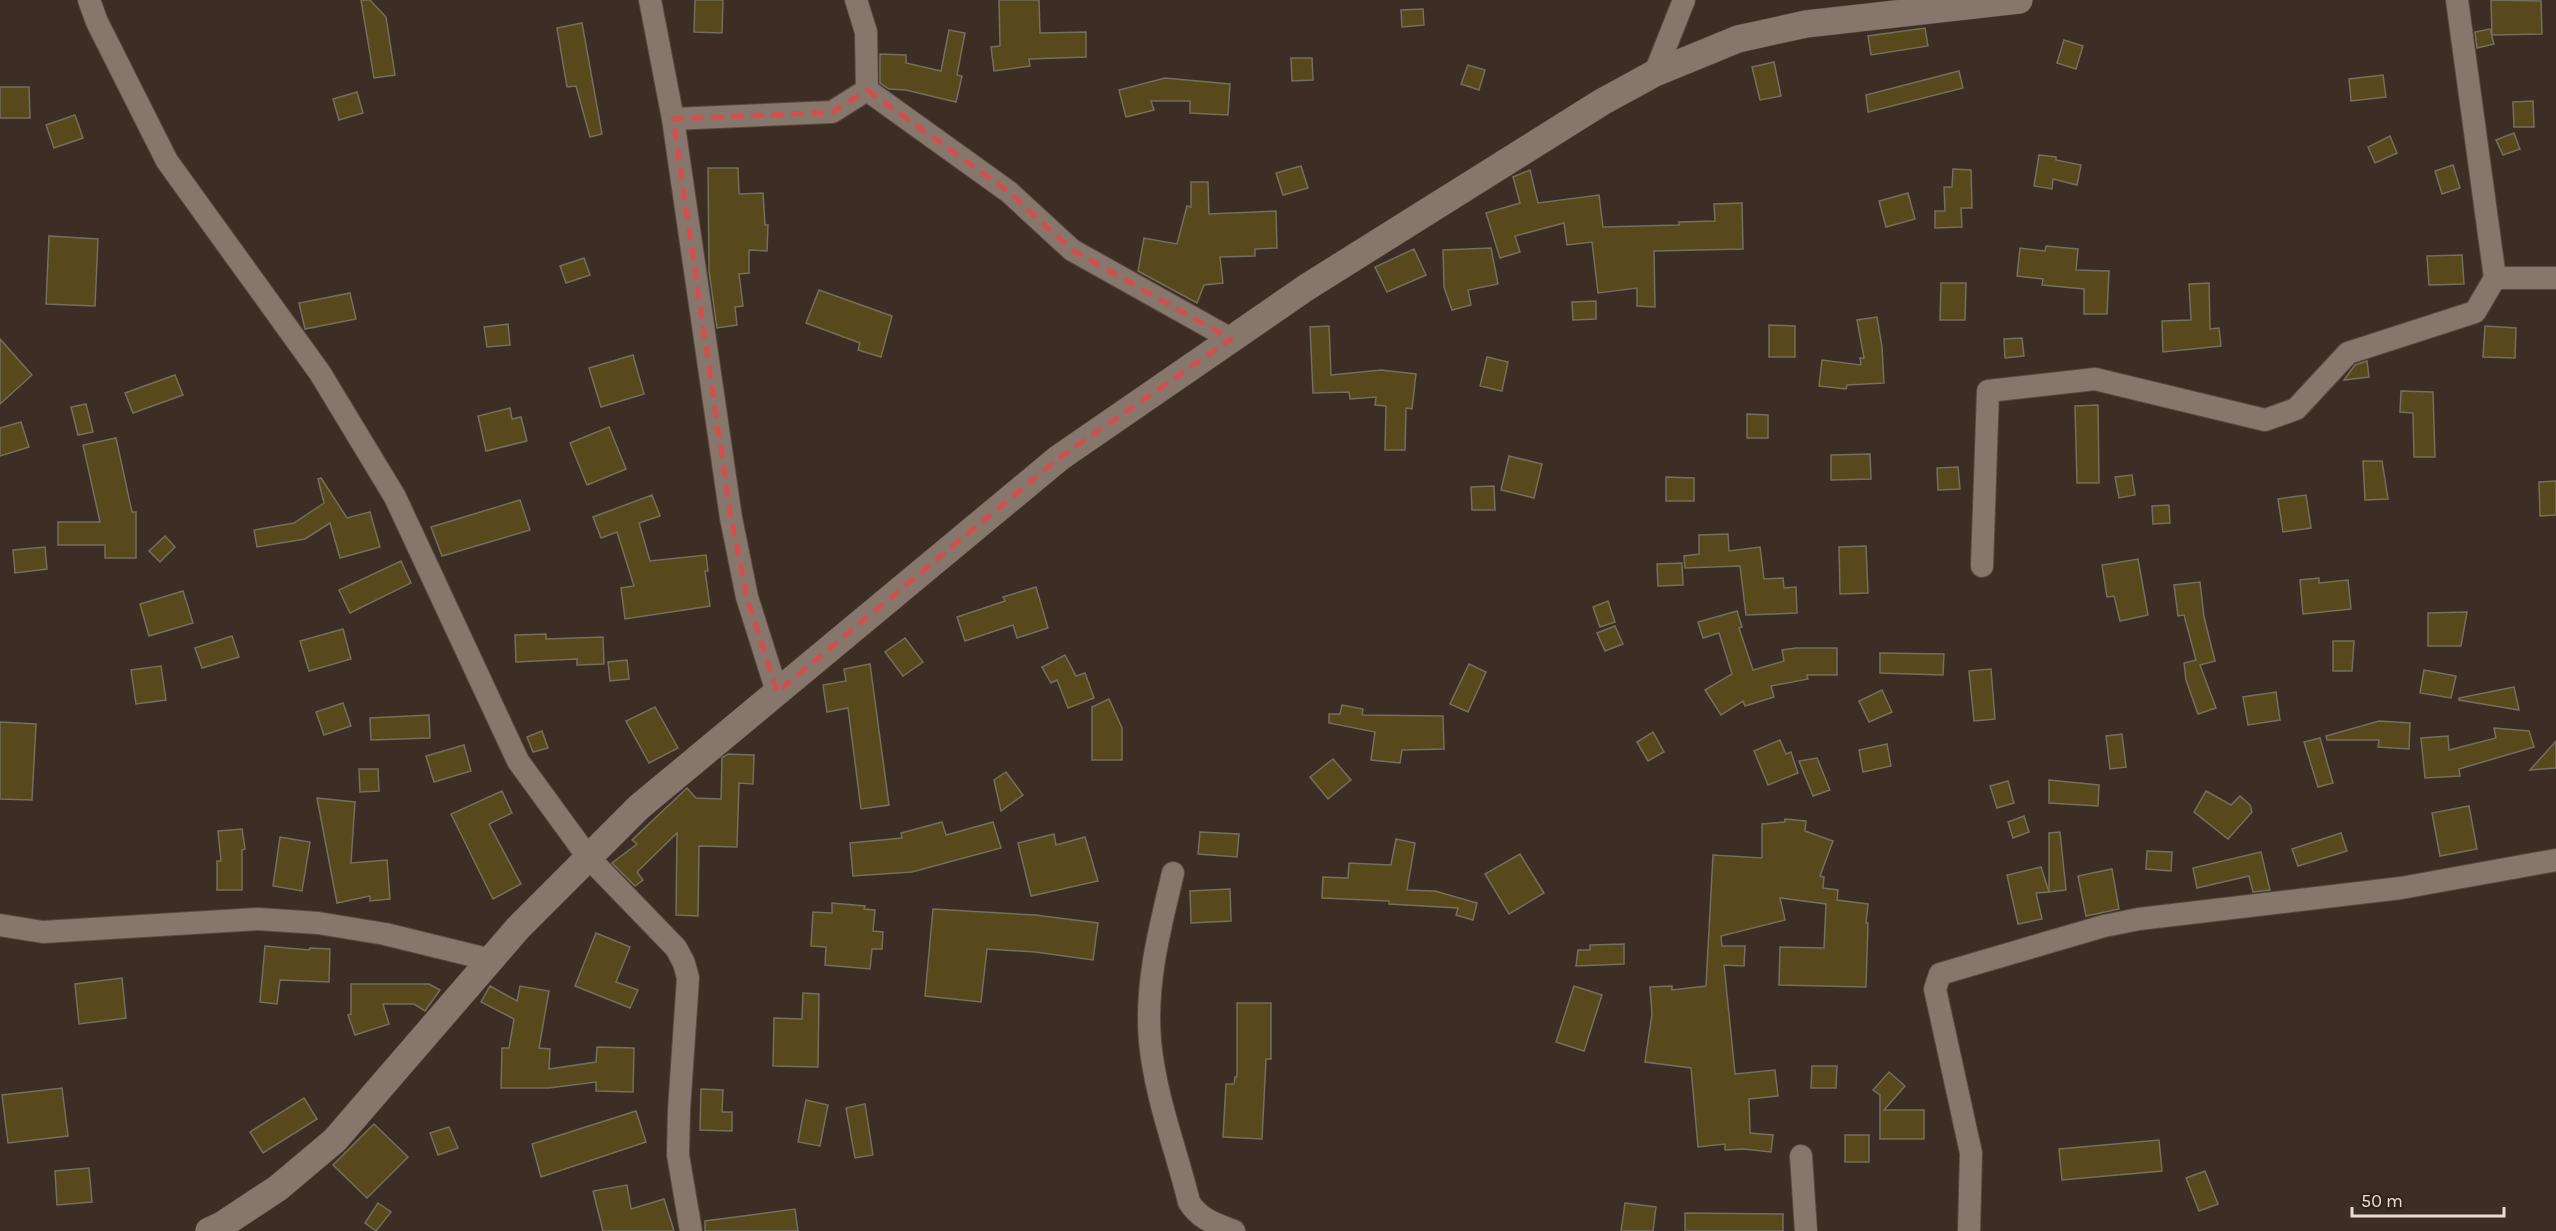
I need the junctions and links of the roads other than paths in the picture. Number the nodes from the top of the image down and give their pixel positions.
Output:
1 (89, 0) edge
2 (650, 0) edge
3 (856, 0) edge
4 (1684, 0) edge
5 (2019, 0) edge
6 (2457, 0) edge
7 (1655, 73) junction
8 (867, 90) junction
9 (673, 119) junction
10 (2495, 278) junction
11 (2556, 278) edge
12 (1231, 339) junction
13 (1982, 566) dead end
14 (777, 692) junction
15 (588, 857) junction
16 (2556, 860) edge
17 (1173, 873) dead end
18 (0, 925) edge
19 (491, 960) junction
20 (1801, 1156) dead end
21 (209, 1231) edge
22 (691, 1231) edge
23 (1234, 1231) edge
24 (1806, 1231) edge
25 (1969, 1231) edge

1 - 15 street
2 - 9 street
3 - 8 street
4 - 7 street
5 - 7 street
6 - 10 street
7 - 12 street
8 - 9 street
8 - 12 street
9 - 14 street
10 - 11 street
10 - 13 street
12 - 14 street
14 - 15 street
15 - 19 street
15 - 22 street
16 - 25 street
17 - 23 street
18 - 19 street
19 - 21 street
20 - 24 street

